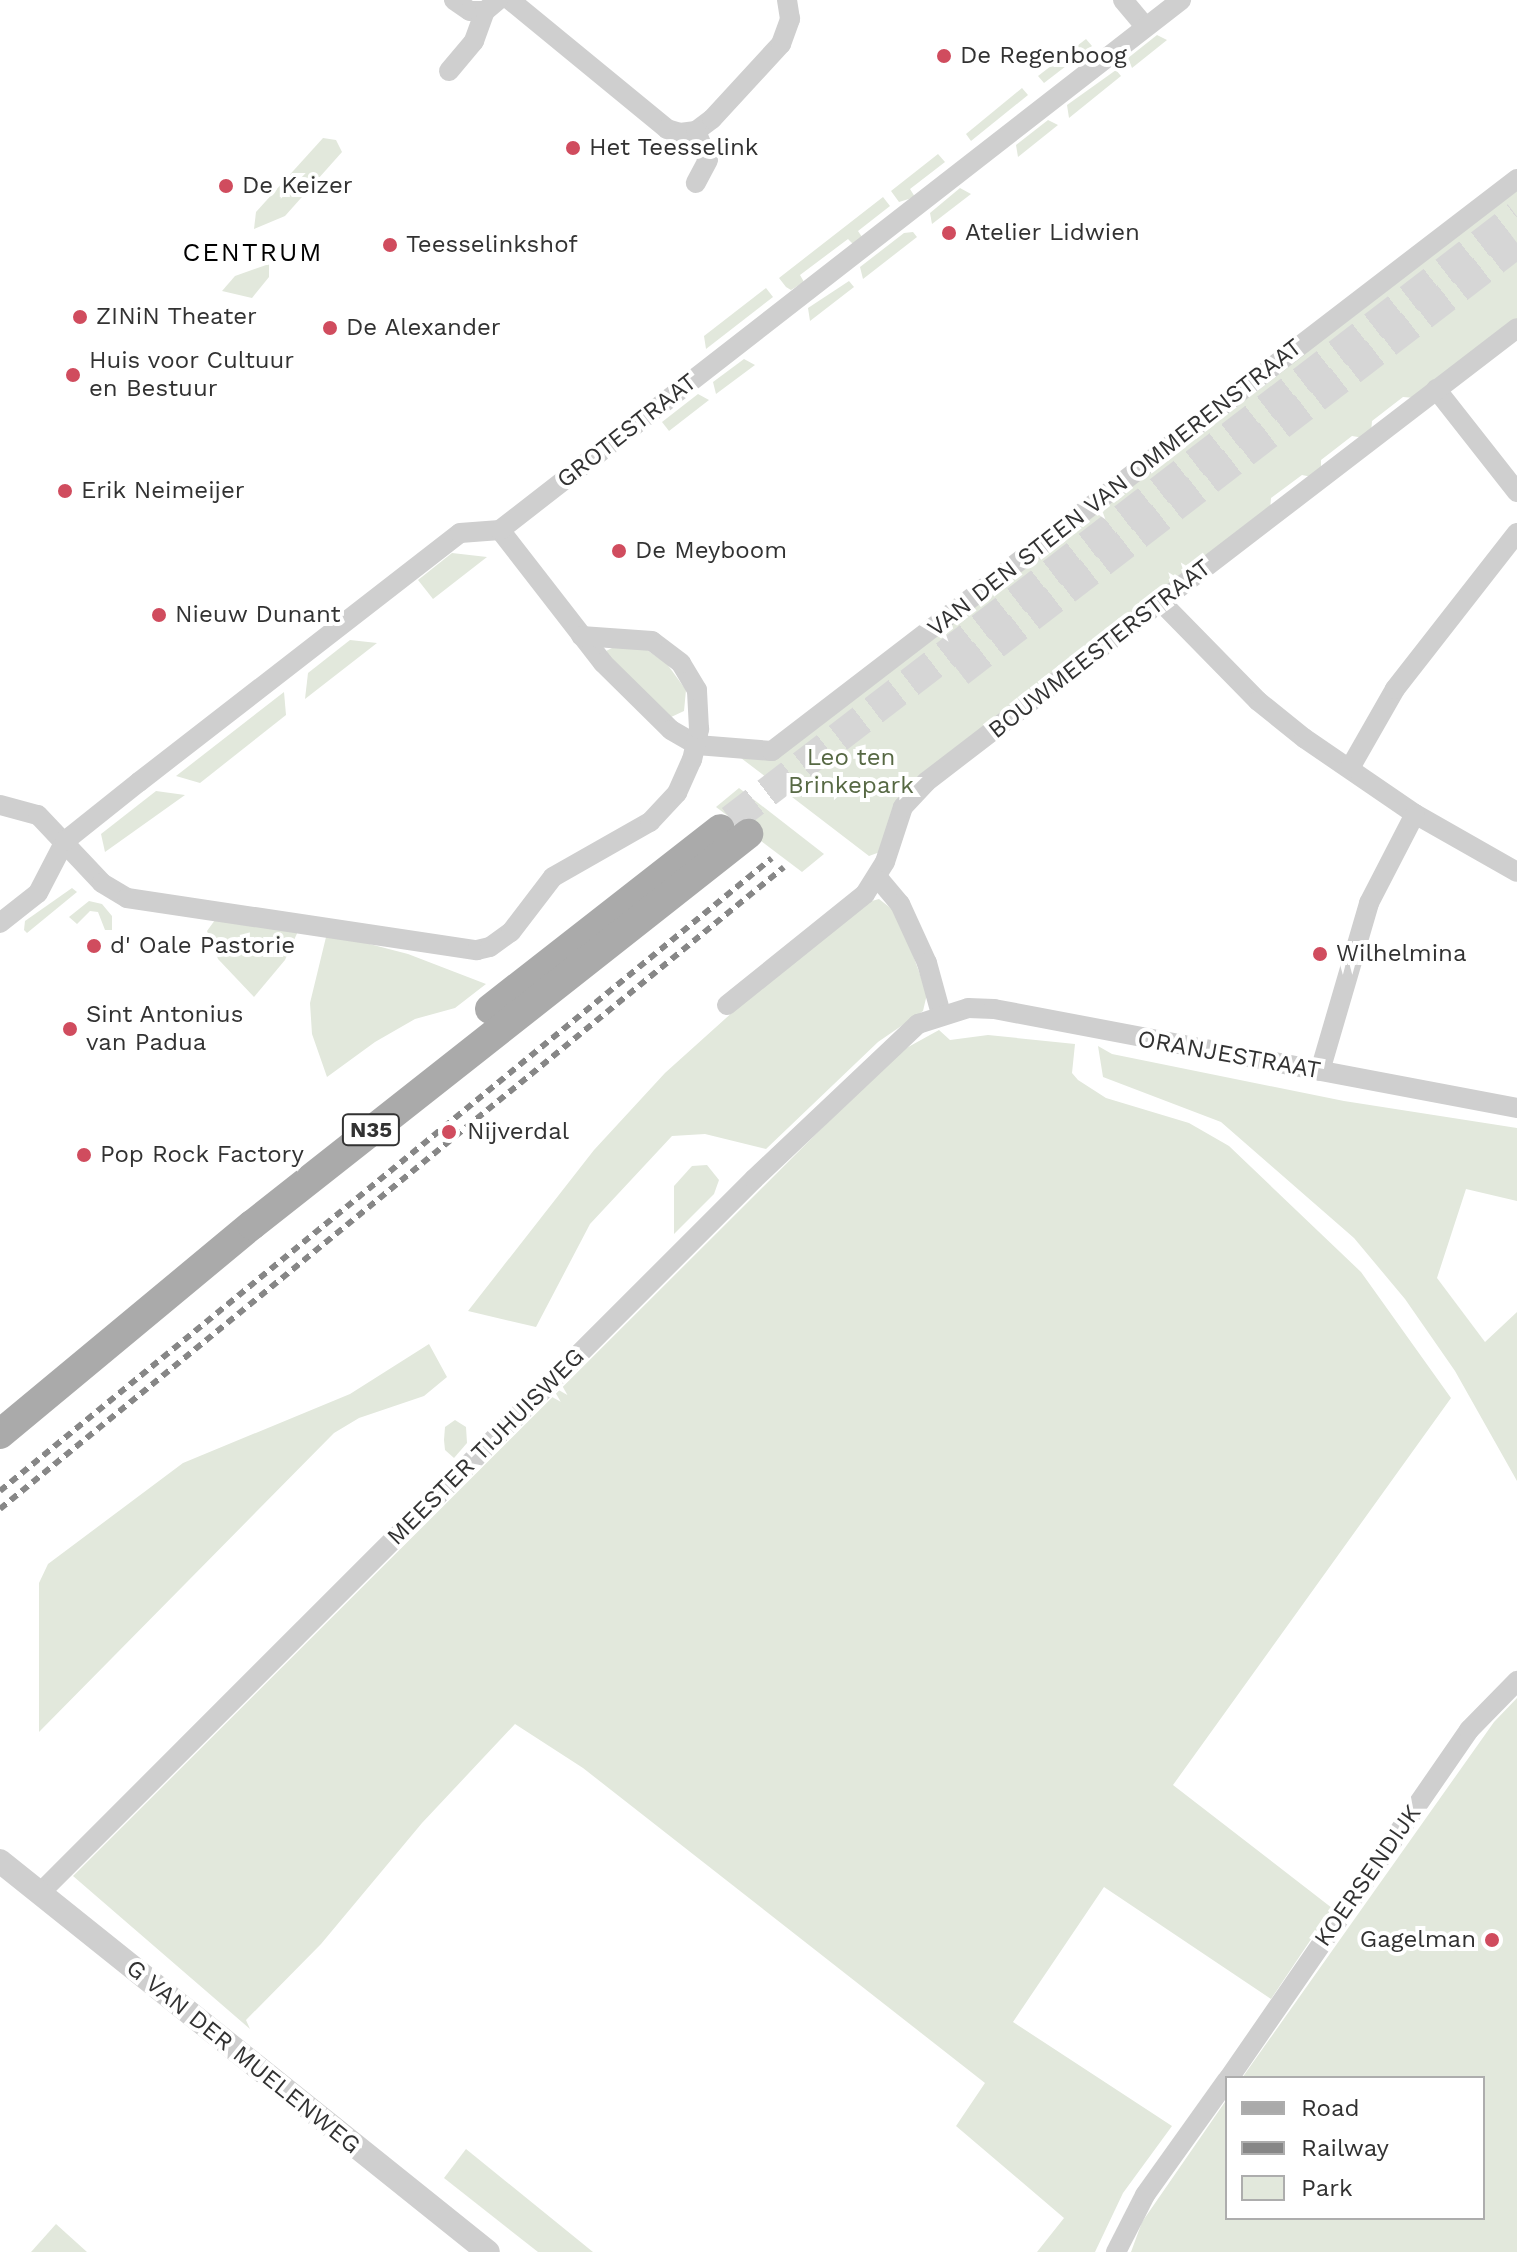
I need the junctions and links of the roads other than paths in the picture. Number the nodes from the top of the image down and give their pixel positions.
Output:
1 (454, 0) edge
2 (510, 0) edge
3 (787, 0) edge
4 (1123, 0) edge
5 (1181, 0) edge
6 (492, 6) edge
7 (1146, 27) junction
8 (449, 71) dead end
9 (696, 131) junction
10 (1517, 179) edge
11 (696, 183) dead end
12 (1517, 328) edge
13 (1436, 389) junction
14 (1517, 492) edge
15 (500, 530) junction
16 (1517, 533) edge
17 (1161, 602) junction
18 (581, 636) junction
19 (697, 745) junction
20 (1350, 768) junction
21 (0, 805) edge
22 (1415, 814) junction
23 (65, 841) junction
24 (1517, 872) edge
25 (878, 878) junction
26 (0, 923) edge
27 (727, 1005) dead end
28 (941, 1014) junction
29 (1320, 1071) junction
30 (1517, 1108) edge
31 (0, 1409) edge
32 (0, 1434) edge
33 (1517, 1681) edge
34 (0, 1861) edge
35 (40, 1893) junction
36 (1230, 2076) edge
37 (1225, 2083) edge
38 (488, 2252) edge
39 (1116, 2252) edge

1 - 6 street
2 - 9 street
3 - 9 street
4 - 7 street
5 - 7 street, GROTESTRAAT
6 - 8 street
7 - 15 street, GROTESTRAAT
9 - 11 street
10 - 19 street, VAN DEN STEEN VAN OMMERENSTRAAT
12 - 13 street, BOUWMEESTERSTRAAT
13 - 14 street
13 - 17 street, BOUWMEESTERSTRAAT
15 - 18 street
15 - 23 street
16 - 20 street
17 - 20 street
17 - 25 street, BOUWMEESTERSTRAAT
18 - 19 street
18 - 19 street
19 - 23 street
20 - 22 street
21 - 23 street
22 - 24 street
22 - 29 street
23 - 26 street
25 - 27 street
25 - 28 street
28 - 29 street, ORANJESTRAAT
28 - 35 street, MEESTER TIJHUISWEG
29 - 30 street, ORANJESTRAAT
31 - 32 main road, N35
33 - 36 street, KOERSENDIJK
34 - 35 street, G VAN DER MUELENWEG
35 - 38 street, G VAN DER MUELENWEG
37 - 39 street, KOERSENDIJK

